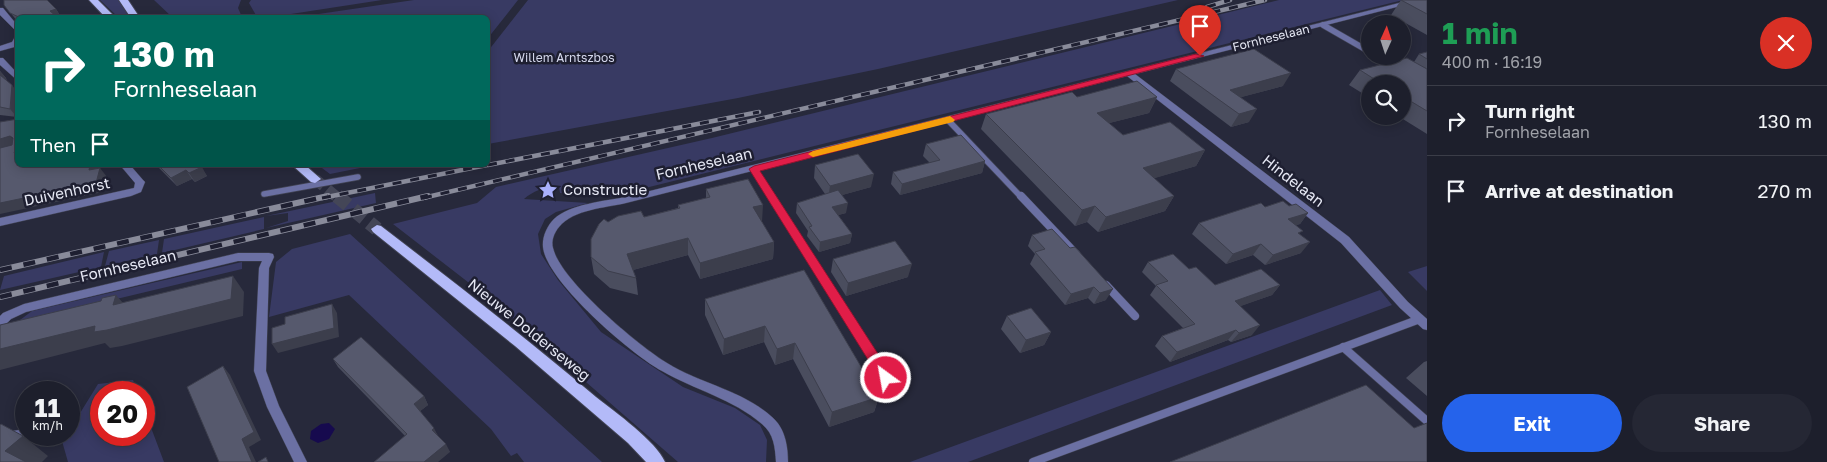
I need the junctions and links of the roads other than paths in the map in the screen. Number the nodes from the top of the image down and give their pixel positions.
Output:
1 (93, 0) edge
2 (123, 0) edge
3 (1421, 0) edge
4 (1427, 3) edge
5 (0, 11) edge
6 (109, 15) edge
7 (134, 15) edge
8 (1323, 25) junction
9 (15, 28) edge
10 (15, 44) edge
11 (1361, 47) edge
12 (0, 49) edge
13 (0, 60) edge
14 (1392, 65) edge
15 (1402, 71) edge
16 (1129, 74) junction
17 (15, 76) edge
18 (948, 120) junction
19 (127, 167) edge
20 (300, 167) edge
21 (754, 169) junction
22 (358, 177) dead end
23 (315, 179) tunnel mouth
24 (264, 194) dead end
25 (0, 222) edge
26 (377, 229) tunnel mouth
27 (1081, 260) edge
28 (1101, 281) edge
29 (1135, 316) dead end
30 (1423, 322) edge
31 (0, 323) edge
32 (1343, 347) junction
33 (886, 378) dead end
34 (1427, 421) edge
35 (15, 435) edge
36 (0, 437) edge
37 (301, 462) edge
38 (657, 462) edge
39 (782, 462) edge
40 (1032, 462) edge

1 - 6 main road
2 - 7 main road
3 - 4 lane
3 - 8 street, Fornheselaan
5 - 9 street
8 - 11 lane
8 - 16 street, Fornheselaan
10 - 12 street
13 - 17 street
14 - 15 lane
16 - 18 street, Fornheselaan
16 - 30 street, Hindelaan
18 - 21 street, Fornheselaan
18 - 27 lane
19 - 25 street, Duivenhorst
20 - 23 main road
21 - 33 lane
21 - 39 street, Fornheselaan
22 - 24 lane
26 - 38 main road, Nieuwe Dolderseweg
28 - 29 lane
30 - 32 lane
31 - 37 street, Fornheselaan
32 - 34 lane
32 - 40 lane
35 - 36 lane

